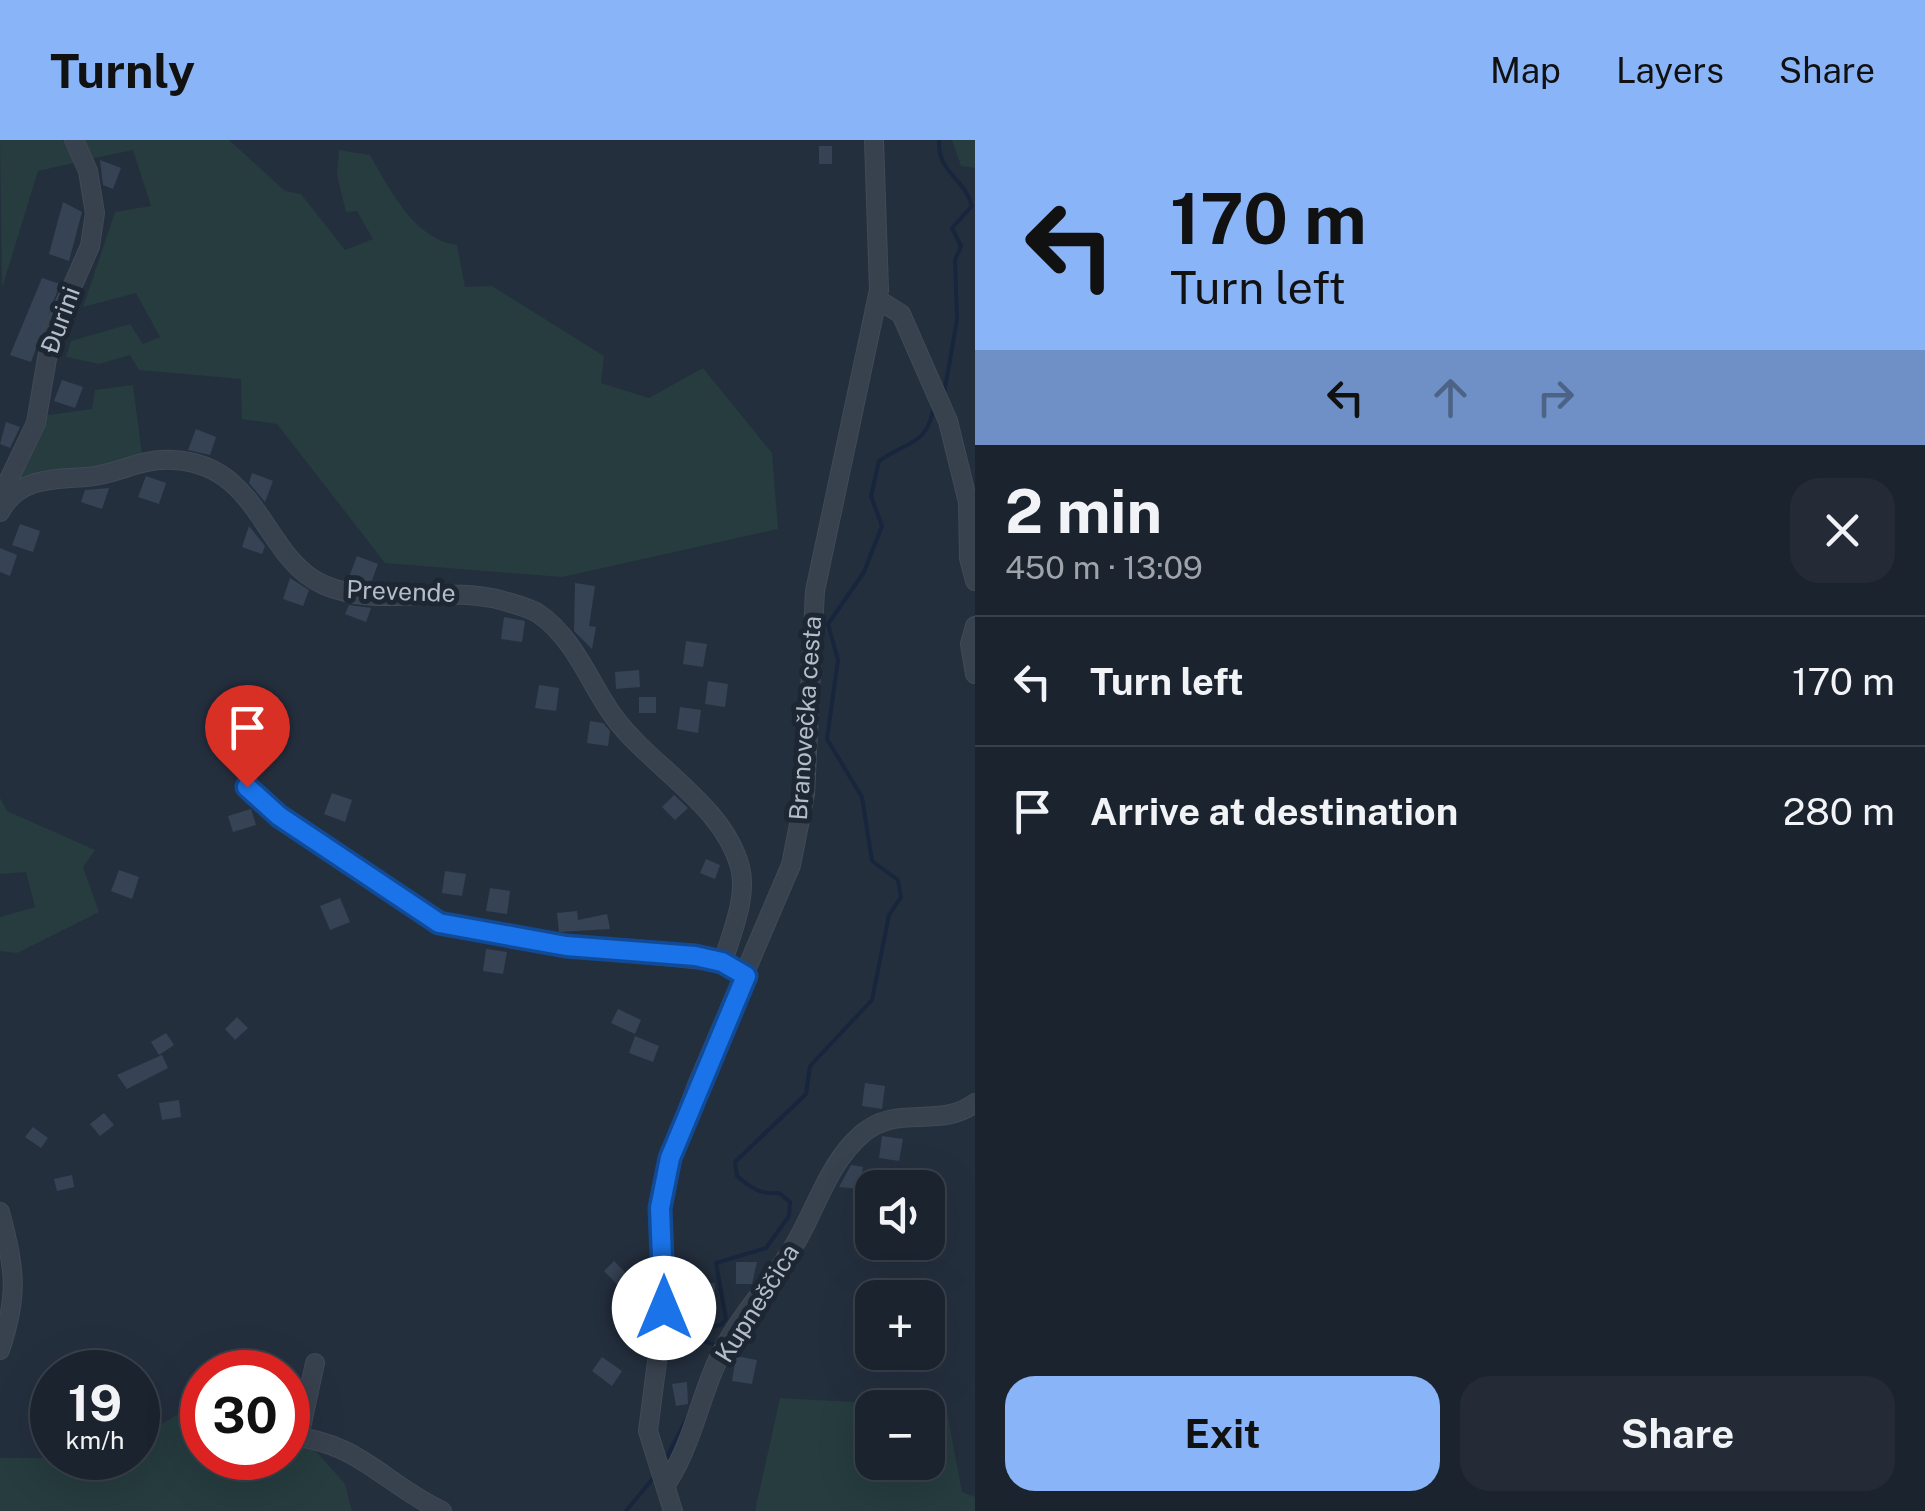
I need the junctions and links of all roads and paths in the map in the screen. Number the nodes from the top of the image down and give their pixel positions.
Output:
1 (74, 140) edge
2 (874, 140) edge
3 (877, 299) junction
4 (0, 498) edge
5 (0, 512) edge
6 (975, 581) edge
7 (975, 626) edge
8 (975, 674) edge
9 (247, 787) dead end
10 (722, 962) junction
11 (746, 976) junction
12 (975, 1103) edge
13 (0, 1212) edge
14 (0, 1350) edge
15 (316, 1363) dead end
16 (310, 1382) edge
17 (310, 1442) edge
18 (663, 1476) junction
19 (442, 1511) edge
20 (673, 1511) edge

1 - 4 street, Đurini
2 - 3 street, Branovečka cesta
3 - 6 street
3 - 11 street, Branovečka cesta
5 - 10 street, Prevende
7 - 8 street
9 - 10 street
10 - 11 street
11 - 18 street, Branovečka cesta
12 - 18 street, Kupneščica
13 - 14 street
15 - 16 street
17 - 19 street
18 - 20 street, Branovečka cesta

